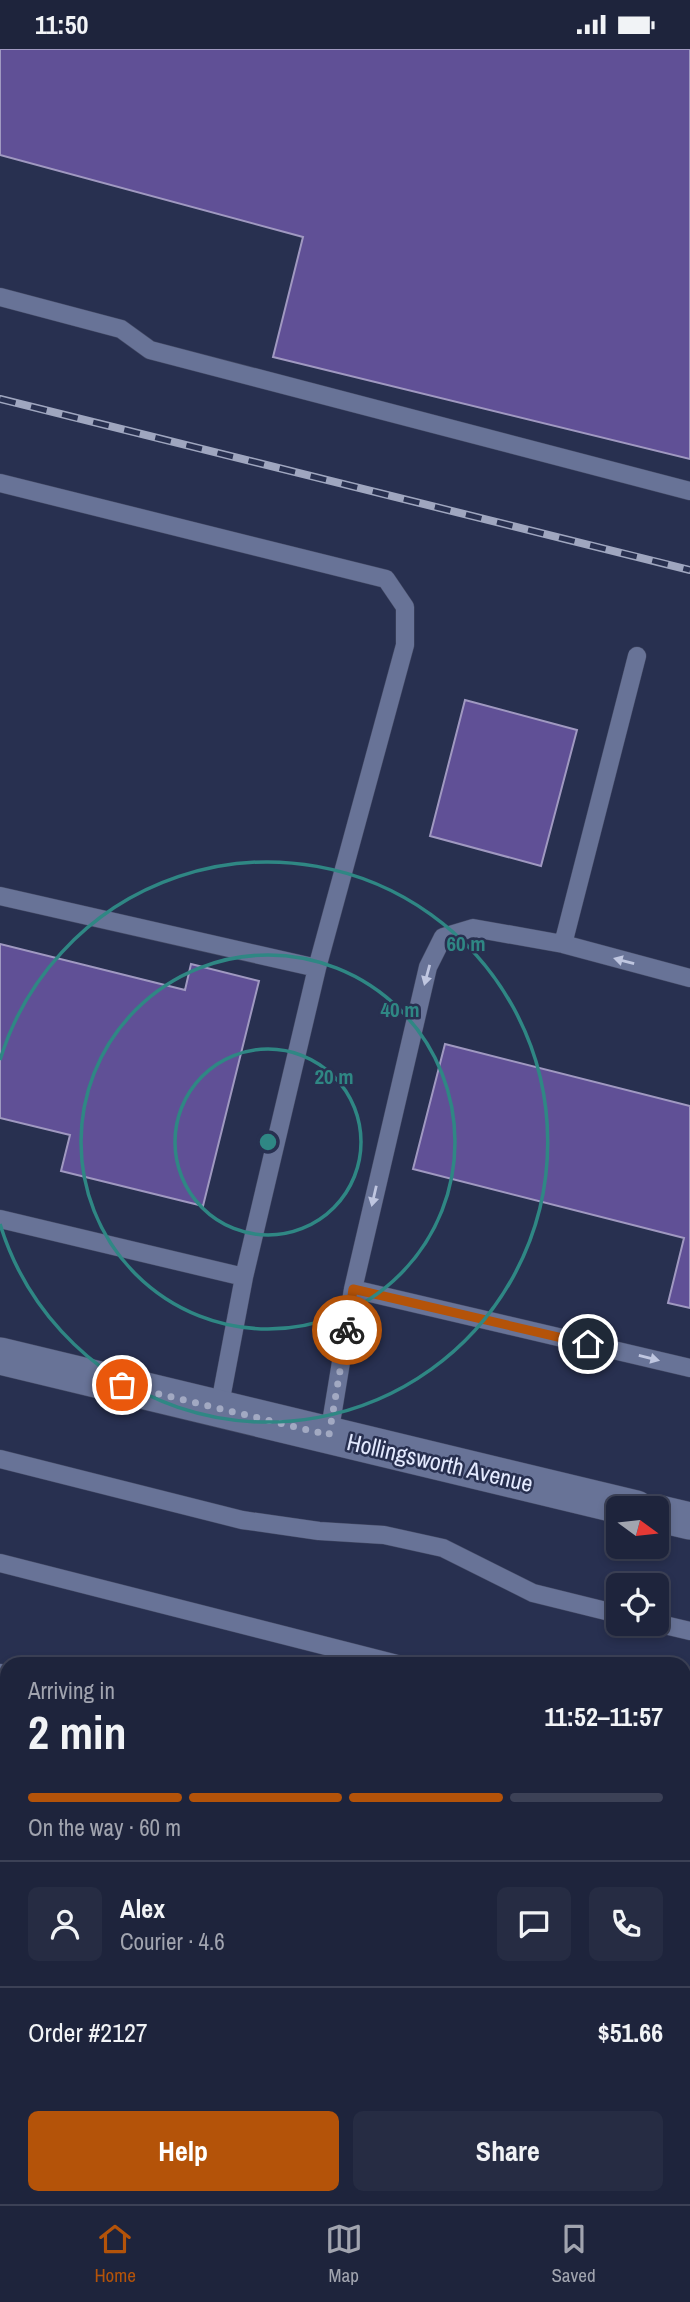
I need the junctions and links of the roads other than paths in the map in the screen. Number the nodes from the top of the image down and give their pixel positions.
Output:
1 (0, 297) edge
2 (0, 483) edge
3 (690, 491) edge
4 (637, 656) dead end
5 (0, 896) edge
6 (563, 944) junction
7 (317, 968) junction
8 (690, 978) edge
9 (0, 1219) edge
10 (244, 1277) junction
11 (353, 1289) junction
12 (0, 1356) edge
13 (690, 1369) edge
14 (219, 1409) junction
15 (329, 1435) junction
16 (0, 1459) edge
17 (606, 1502) edge
18 (669, 1516) edge
19 (690, 1521) edge
20 (0, 1563) edge
21 (606, 1611) edge
22 (669, 1626) edge
23 (690, 1631) edge
24 (369, 1657) edge

1 - 3 lane
2 - 7 lane
4 - 6 lane
5 - 7 lane
8 -> 6 lane
6 -> 11 lane
7 - 10 lane
9 - 10 lane
10 - 14 lane
11 -> 13 lane
11 - 15 lane
12 - 14 street, Hollingsworth Avenue
14 - 15 street, Hollingsworth Avenue
15 - 17 street, Hollingsworth Avenue
16 - 21 lane
18 - 19 street
20 - 24 lane
22 - 23 lane

